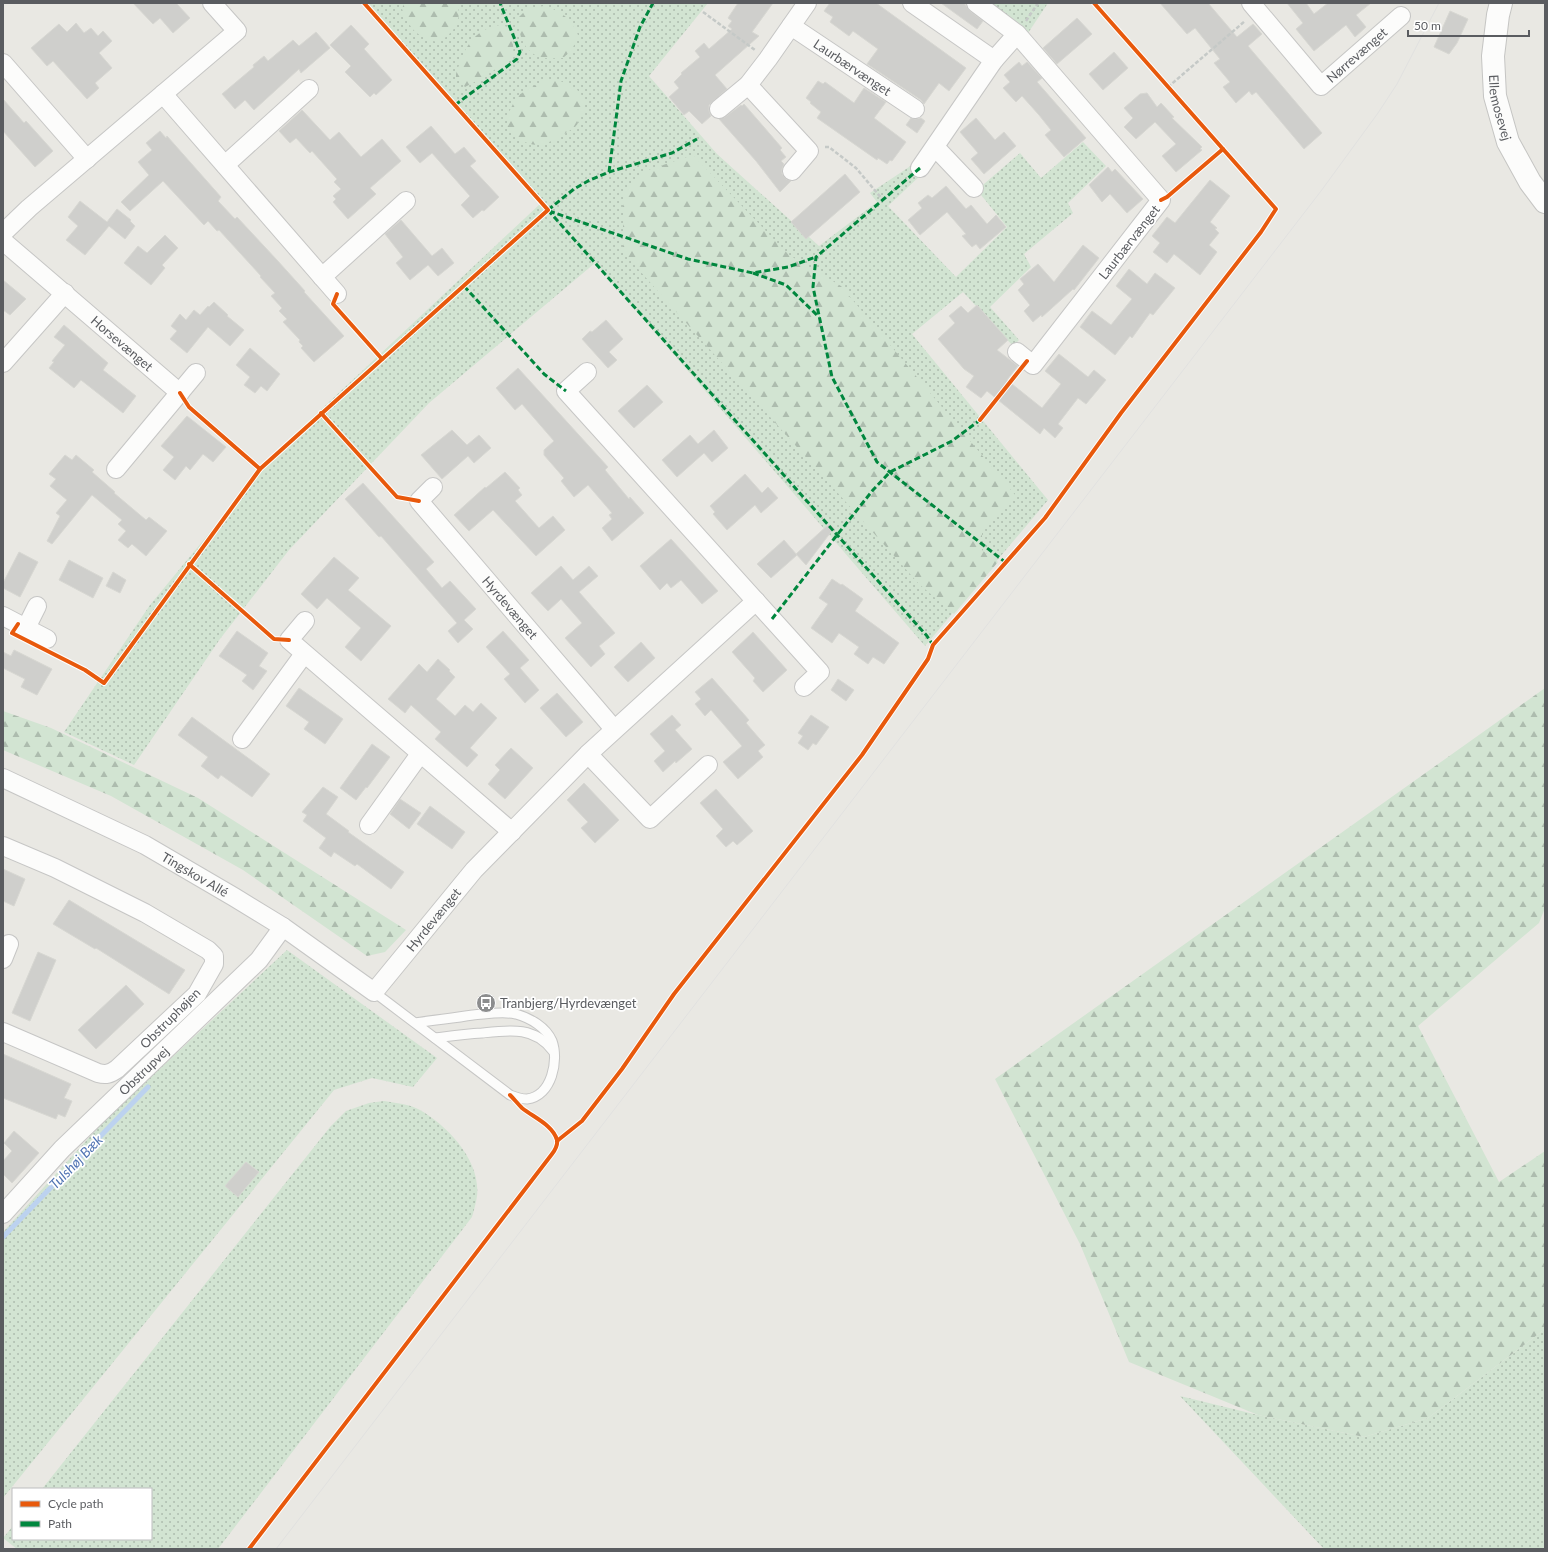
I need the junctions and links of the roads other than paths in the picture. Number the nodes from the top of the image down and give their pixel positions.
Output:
1 (212, 3) edge
2 (807, 3) edge
3 (912, 3) edge
4 (976, 3) edge
5 (1501, 3) edge
6 (1255, 7) edge
7 (1401, 16) dead end
8 (791, 26) junction
9 (1017, 34) junction
10 (994, 60) junction
11 (3, 63) edge
12 (748, 85) junction
13 (309, 90) dead end
14 (163, 94) junction
15 (719, 109) dead end
16 (914, 109) dead end
17 (935, 147) junction
18 (87, 159) junction
19 (225, 165) junction
20 (920, 168) dead end
21 (792, 171) dead end
22 (974, 188) dead end
23 (406, 201) dead end
24 (1545, 202) edge
25 (3, 233) edge
26 (3, 241) edge
27 (322, 277) junction
28 (64, 293) junction
29 (337, 294) dead end
30 (1017, 352) dead end
31 (3, 363) edge
32 (587, 372) dead end
33 (196, 373) dead end
34 (180, 392) junction
35 (116, 469) dead end
36 (433, 487) dead end
37 (756, 601) junction
38 (37, 606) dead end
39 (3, 616) edge
40 (305, 621) dead end
41 (26, 628) junction
42 (47, 639) dead end
43 (304, 654) junction
44 (804, 687) dead end
45 (614, 729) junction
46 (242, 738) dead end
47 (420, 754) junction
48 (588, 754) junction
49 (708, 765) dead end
50 (3, 778) edge
51 (369, 825) dead end
52 (512, 832) junction
53 (3, 846) edge
54 (283, 927) junction
55 (374, 992) junction
56 (415, 1022) junction
57 (3, 1032) edge
58 (435, 1038) junction
59 (555, 1054) junction
60 (3, 1214) edge

1 - 14 street
2 - 8 street
3 - 10 street
4 - 9 street, Laurbærvænget
5 - 24 street, Ellemosevej
6 - 7 street, Nørrevænget
8 - 12 street
8 - 16 street, Laurbærvænget
9 - 10 street
9 - 30 street, Laurbærvænget
10 - 17 street
11 - 18 street
12 - 15 street
12 - 21 street
13 - 19 street
14 - 18 street
14 - 19 street
17 - 20 street
17 - 22 street
18 - 25 street
19 - 27 street
23 - 27 street
26 - 28 street, Horsevænget
27 - 29 street
28 - 31 street
28 - 34 street, Horsevænget
32 - 37 street
33 - 34 street
34 - 35 street
36 - 45 street, Hyrdevænget
37 - 44 street
37 - 45 street, Hyrdevænget
38 - 41 street
39 - 41 street
40 - 43 street
41 - 42 street
43 - 46 street
43 - 47 street
45 - 48 street, Hyrdevænget
47 - 51 street
47 - 52 street
48 - 49 street
48 - 52 street, Hyrdevænget
50 - 54 street, Tingskov Allé
52 - 55 street, Hyrdevænget
53 - 57 street, Obstruphøjen
54 - 55 street, Tingskov Allé
54 - 60 street, Obstrupvej
55 - 56 lane
56 - 58 lane
56 - 59 lane
58 - 59 lane
58 - 59 lane

